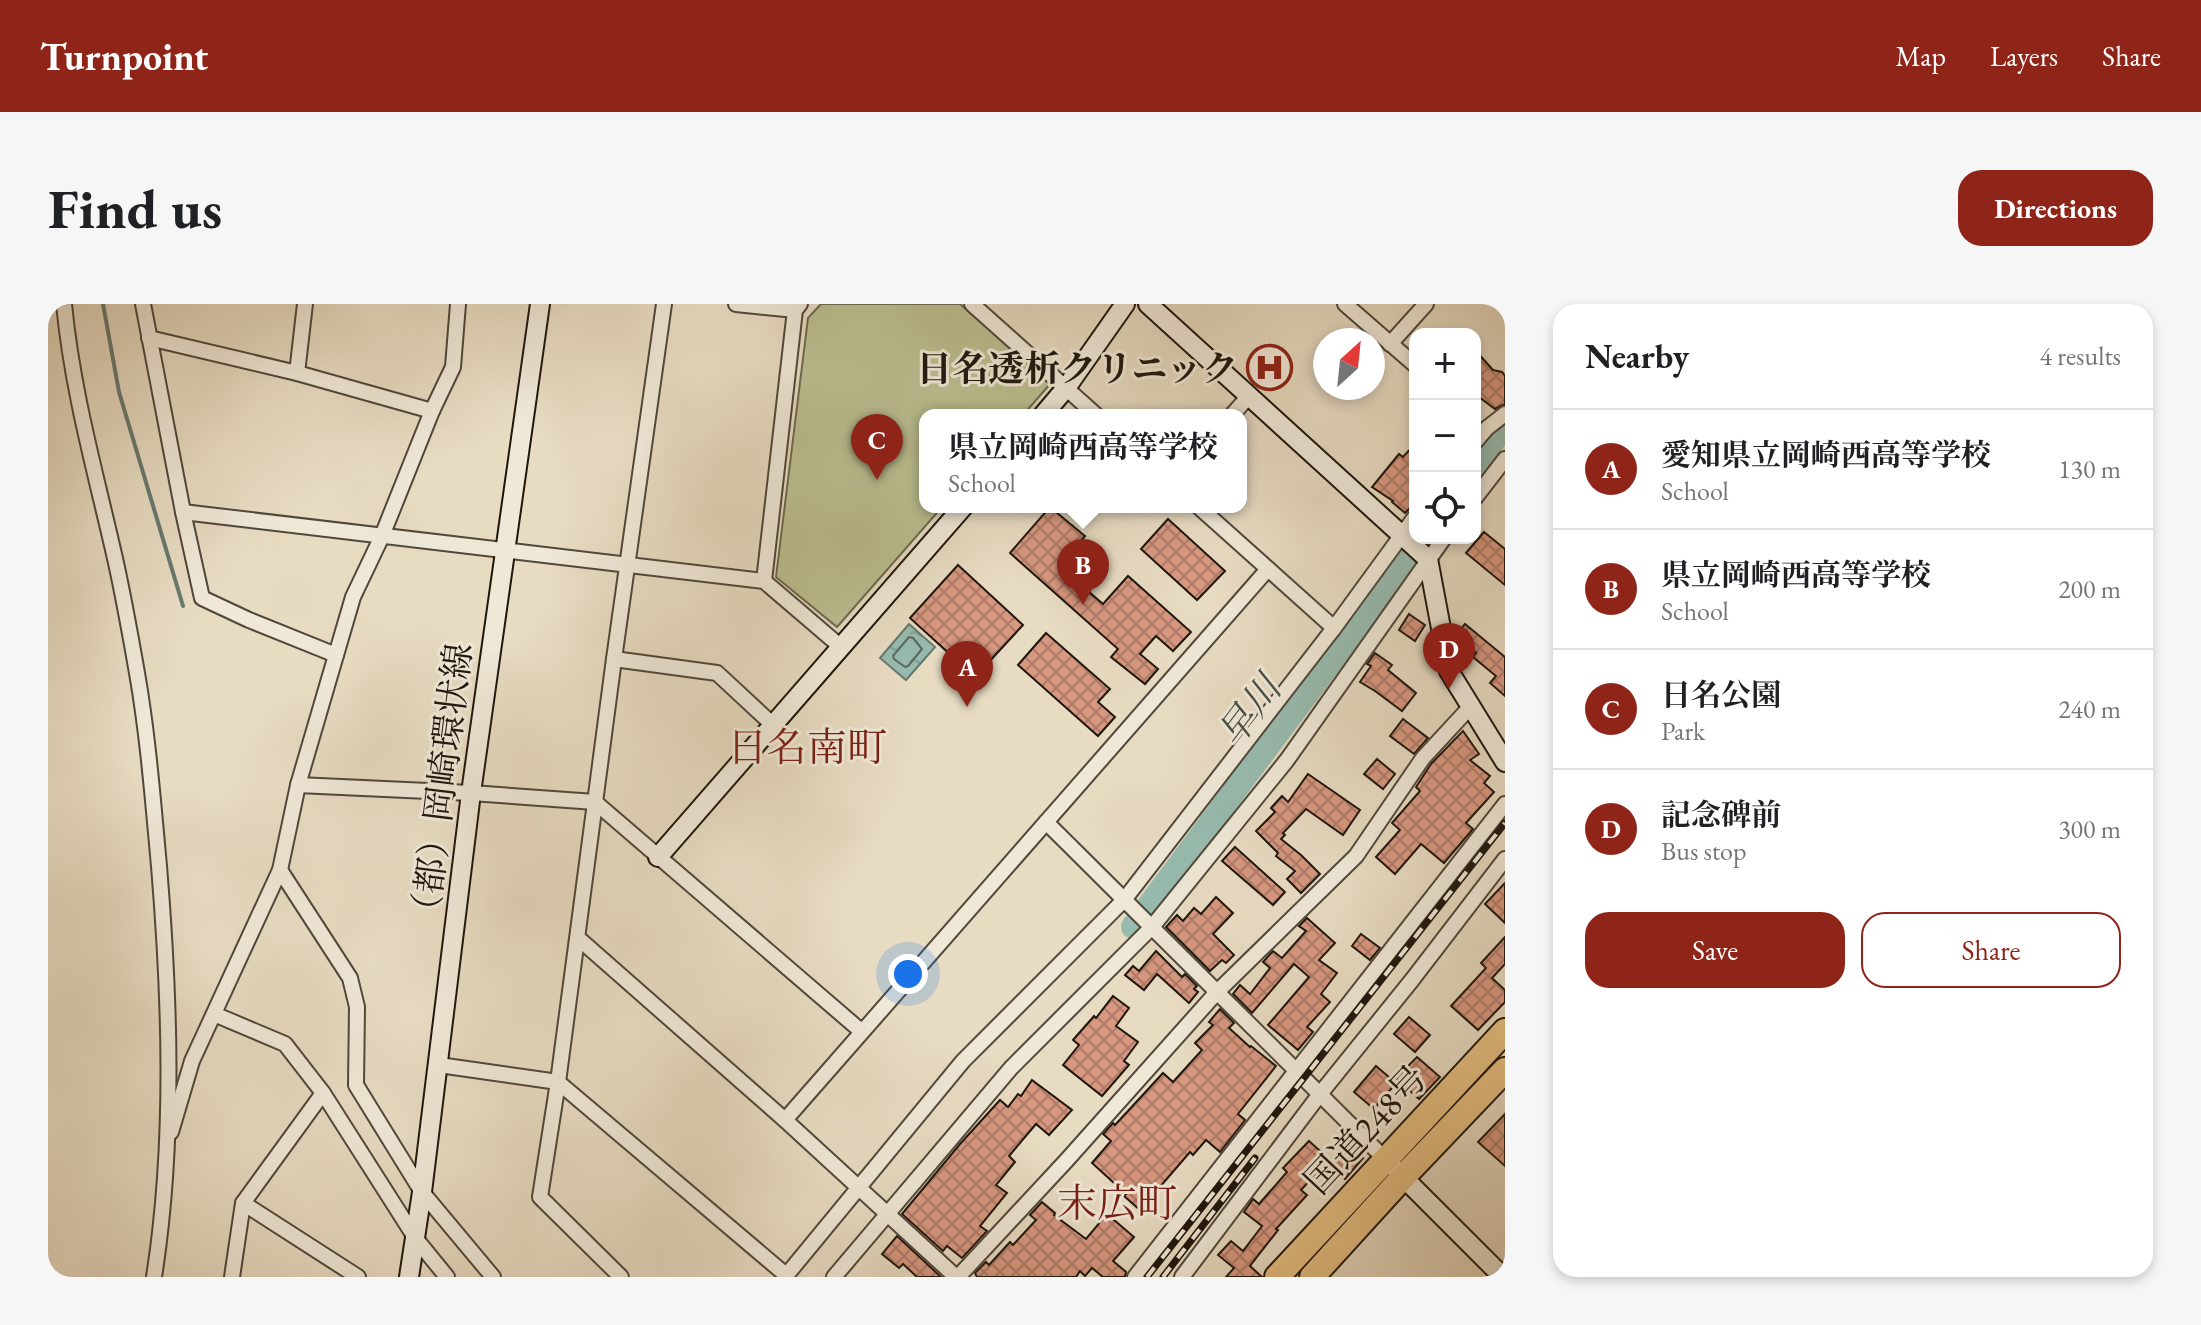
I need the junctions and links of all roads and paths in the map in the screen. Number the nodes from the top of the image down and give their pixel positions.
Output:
1 (64, 304) edge
2 (143, 304) edge
3 (305, 304) edge
4 (458, 304) edge
5 (540, 304) edge
6 (664, 304) edge
7 (736, 304) edge
8 (972, 304) edge
9 (1125, 304) edge
10 (1148, 304) edge
11 (1345, 304) edge
12 (1426, 304) edge
13 (798, 307) edge
14 (149, 338) junction
15 (1390, 344) junction
16 (1409, 360) edge
17 (297, 373) junction
18 (1066, 388) junction
19 (1249, 396) junction
20 (1048, 409) edge
21 (1089, 409) edge
22 (1237, 409) edge
23 (432, 411) junction
24 (1505, 414) edge
25 (1481, 423) edge
26 (1487, 428) junction
27 (1481, 435) edge
28 (1505, 459) edge
29 (1481, 490) edge
30 (183, 512) junction
31 (958, 513) edge
32 (1206, 513) edge
33 (1409, 526) edge
34 (1403, 535) junction
35 (382, 536) junction
36 (1439, 544) edge
37 (505, 550) junction
38 (1428, 559) junction
39 (627, 565) junction
40 (1268, 569) junction
41 (764, 581) junction
42 (1334, 628) junction
43 (841, 647) junction
44 (336, 655) junction
45 (614, 659) junction
46 (1472, 705) junction
47 (773, 725) junction
48 (1505, 762) edge
49 (298, 785) junction
50 (471, 793) junction
51 (595, 802) junction
52 (1505, 804) edge
53 (1046, 822) junction
54 (658, 857) junction
55 (1505, 859) edge
56 (280, 870) junction
57 (1124, 900) junction
58 (1152, 927) junction
59 (578, 938) junction
60 (1217, 992) junction
61 (214, 1014) junction
62 (861, 1031) junction
63 (1505, 1031) edge
64 (439, 1065) junction
65 (1295, 1070) junction
66 (1505, 1070) edge
67 (558, 1082) junction
68 (323, 1093) junction
69 (1320, 1094) junction
70 (785, 1120) junction
71 (165, 1151) junction
72 (1385, 1159) junction
73 (1403, 1177) junction
74 (859, 1188) junction
75 (422, 1192) junction
76 (243, 1203) junction
77 (887, 1214) junction
78 (416, 1239) junction
79 (786, 1276) edge
80 (154, 1277) edge
81 (232, 1277) edge
82 (358, 1277) edge
83 (409, 1277) edge
84 (447, 1277) edge
85 (493, 1277) edge
86 (621, 1277) edge
87 (834, 1277) edge
88 (957, 1277) edge
89 (1135, 1277) edge
90 (1182, 1277) edge
91 (1277, 1277) edge
92 (1312, 1277) edge
93 (1503, 1277) edge

1 - 71 street
2 - 14 street
3 - 17 street
4 - 23 street
5 - 37 street, （都）岡崎環状線
6 - 39 street
7 - 13 street
8 - 18 street
9 - 18 street
10 - 19 street
11 - 15 street
12 - 15 street
13 - 41 street
14 - 17 street
14 - 30 street
15 - 16 street
17 - 23 street
18 - 20 street
18 - 21 street
19 - 22 street
19 - 34 street
23 - 35 street
24 - 26 street
25 - 26 street
26 - 27 street
28 - 29 street
30 - 35 street
30 - 44 street
31 - 43 street
32 - 40 street
33 - 34 street
34 - 38 street
34 - 42 street
35 - 37 street
35 - 44 street
36 - 38 street
37 - 39 street
37 - 50 street, （都）岡崎環状線
38 - 46 street
38 - 58 street
39 - 41 street
39 - 45 street
40 - 42 street
40 - 53 street
41 - 43 street
42 - 57 street
43 - 47 street
44 - 49 street
45 - 47 street
45 - 51 street
46 - 48 street
46 - 60 street
47 - 54 street
49 - 50 street
49 - 56 street
50 - 51 street
50 - 64 street, （都）岡崎環状線
51 - 54 street
51 - 59 street
52 - 65 street
53 - 57 street
53 - 62 street
54 - 62 street
55 - 69 street
56 - 61 street
56 - 75 street
57 - 58 street
57 - 74 street
58 - 60 street
58 - 77 street
59 - 67 street
59 - 70 street
60 - 65 street
60 - 88 street
61 - 68 street
61 - 71 street
62 - 70 street
63 - 72 highway, 国道248号
64 - 67 street
64 - 75 street, （都）岡崎環状線
65 - 69 street
65 - 89 street
66 - 73 highway, 国道248号
67 - 79 street
67 - 86 street
68 - 76 street
68 - 78 street
69 - 72 street
69 - 90 street
70 - 74 street
71 - 80 street
72 - 73 street
72 - 91 highway, 国道248号
73 - 92 highway, 国道248号
73 - 93 street
74 - 77 street
74 - 79 street
75 - 78 street, （都）岡崎環状線
75 - 85 street
76 - 81 street
76 - 82 street
77 - 87 street
77 - 88 street
78 - 83 street, （都）岡崎環状線
78 - 84 street

